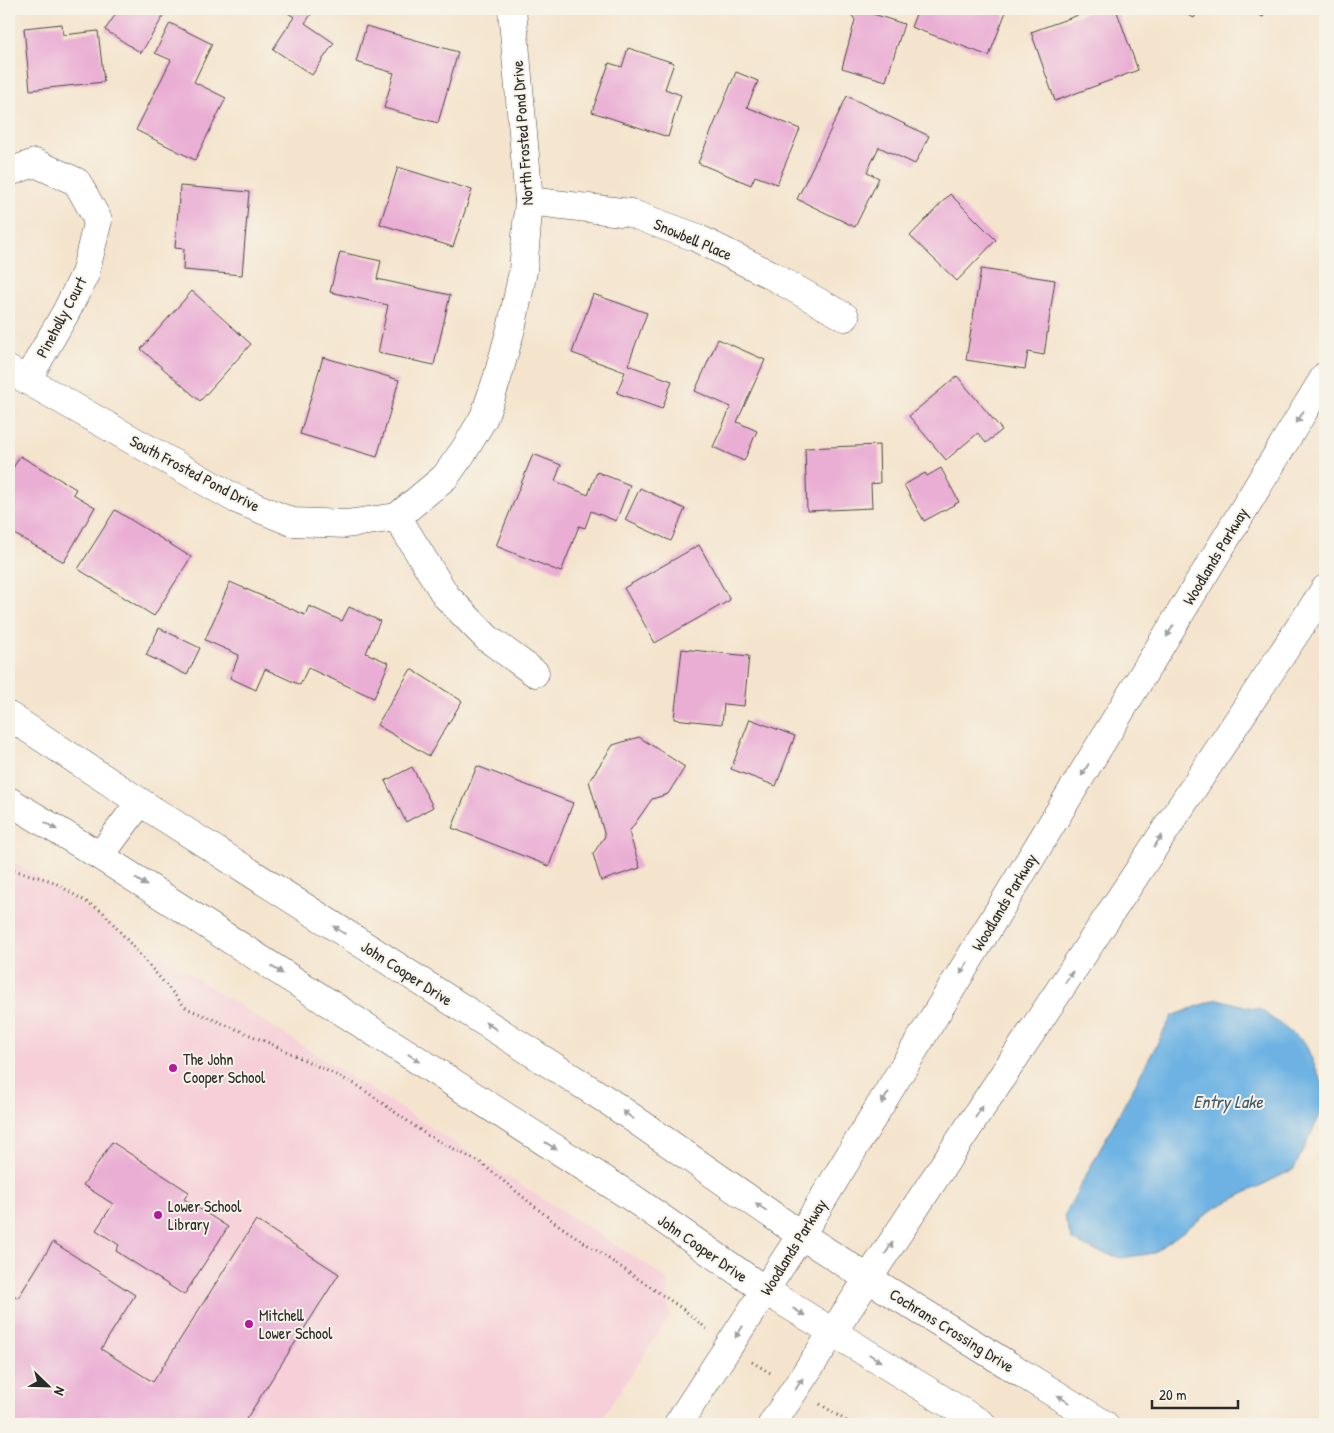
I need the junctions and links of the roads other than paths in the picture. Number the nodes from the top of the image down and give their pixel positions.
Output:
1 (512, 9) edge
2 (9, 172) edge
3 (529, 201) junction
4 (845, 317) dead end
5 (18, 375) edge
6 (1325, 376) edge
7 (396, 517) junction
8 (1325, 589) edge
9 (534, 674) dead end
10 (9, 716) edge
11 (9, 801) edge
12 (140, 802) junction
13 (100, 856) junction
14 (801, 1235) junction
15 (869, 1278) junction
16 (766, 1291) junction
17 (833, 1332) junction
18 (678, 1424) edge
19 (772, 1424) edge
20 (982, 1424) edge
21 (1104, 1424) edge

1 - 3 street, North Frosted Pond Drive
2 - 5 street, Pineholly Court
3 - 4 street, Snowbell Place
3 - 7 street, North Frosted Pond Drive
5 - 7 street, South Frosted Pond Drive
6 -> 14 street, Woodlands Parkway
7 - 9 street
15 -> 8 street
10 - 12 street, John Cooper Drive
11 -> 13 street, John Cooper Drive
12 - 13 street
14 -> 12 street, John Cooper Drive
13 -> 16 street, John Cooper Drive
14 - 15 street, Cochrans Crossing Drive
14 - 16 street, Woodlands Parkway
15 - 17 street
21 -> 15 street, Cochrans Crossing Drive
16 -> 17 street
16 -> 18 street, Woodlands Parkway
19 -> 17 street
17 -> 20 street

